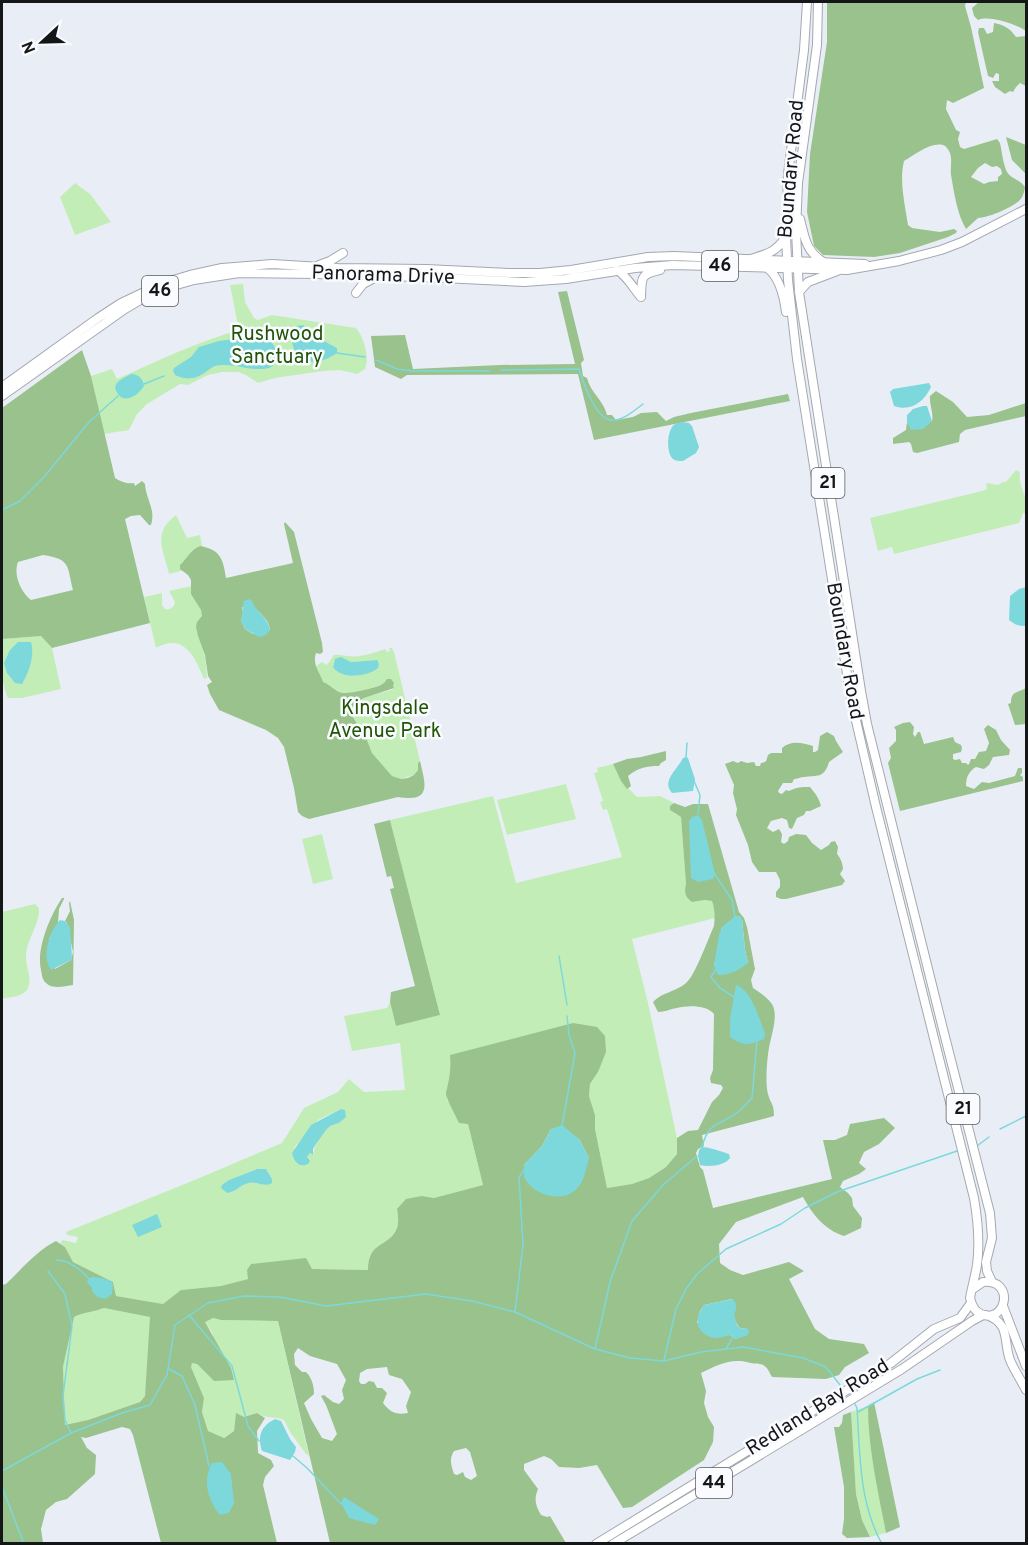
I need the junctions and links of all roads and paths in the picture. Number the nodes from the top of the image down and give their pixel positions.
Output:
1 (807, 2) edge
2 (818, 2) edge
3 (806, 27) junction
4 (818, 28) junction
5 (1026, 209) edge
6 (797, 210) junction
7 (786, 237) junction
8 (342, 253) dead end
9 (751, 259) junction
10 (825, 263) junction
11 (787, 264) junction
12 (798, 264) junction
13 (880, 264) junction
14 (673, 265) junction
15 (315, 267) junction
16 (767, 268) junction
17 (617, 270) junction
18 (837, 271) junction
19 (379, 276) junction
20 (799, 292) junction
21 (356, 293) dead end
22 (797, 359) junction
23 (2, 387) edge
24 (2, 396) edge
25 (817, 408) junction
26 (805, 411) junction
27 (992, 1282) junction
28 (973, 1289) junction
29 (971, 1303) junction
30 (1003, 1306) junction
31 (985, 1315) junction
32 (1026, 1366) edge
33 (1026, 1390) edge
34 (596, 1544) edge
35 (612, 1544) edge

1 - 3 highway, Boundary Road / 21
2 - 4 highway, Boundary Road / 21
3 - 4 highway
3 - 7 highway, Boundary Road / 21
4 - 6 highway, Boundary Road / 21
5 - 13 main road
6 - 10 highway
6 - 12 highway, Boundary Road / 21
7 - 9 highway
7 - 11 highway, Boundary Road / 21
8 - 15 main road
9 - 11 main road, Panorama Drive / 46
9 - 15 main road, Panorama Drive / 46
10 - 12 main road
10 - 13 main road
11 - 12 main road, Panorama Drive / 46
11 - 16 main road, Panorama Drive / 46
11 - 22 highway, Boundary Road / 21
12 - 18 main road
12 - 20 highway, Boundary Road / 21
13 - 18 main road
14 - 16 main road, Panorama Drive / 46
14 - 17 main road, Panorama Drive / 46
14 - 17 main road
15 - 23 main road, Panorama Drive / 46
16 - 22 highway
17 - 19 main road, Panorama Drive / 46
18 - 20 highway
19 - 21 main road
19 - 24 main road, Panorama Drive / 46
20 - 25 highway, Boundary Road / 21
22 - 26 highway, Boundary Road / 21
25 - 26 highway
25 - 27 highway, Boundary Road / 21
26 - 28 highway, Boundary Road / 21
27 - 28 highway
27 - 30 highway, 21
28 - 29 highway, 21
29 - 31 highway
29 - 34 main road, Redland Bay Road / 44
30 - 31 highway
30 - 32 highway, 21
31 - 33 highway
31 - 35 main road, Redland Bay Road / 44

